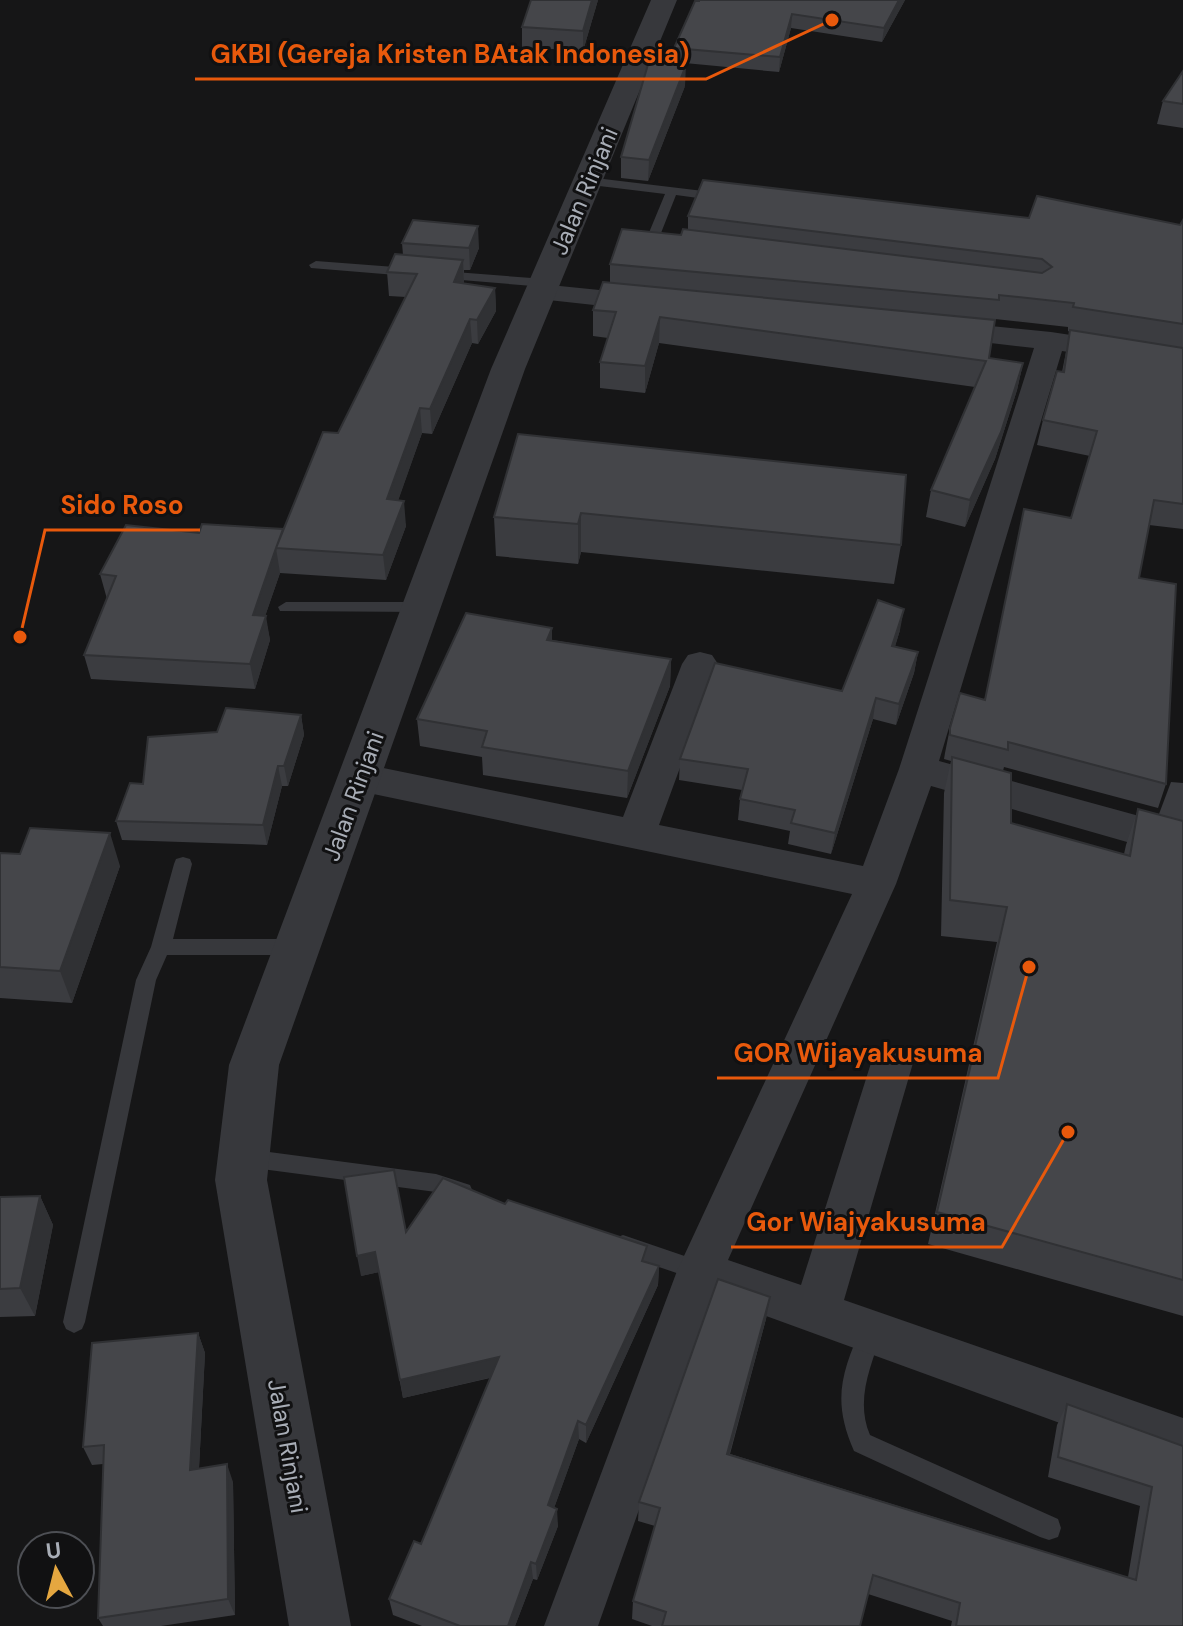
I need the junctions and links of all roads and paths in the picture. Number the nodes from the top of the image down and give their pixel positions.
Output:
1 (664, 0) edge
2 (587, 181) junction
3 (672, 191) junction
4 (733, 199) edge
5 (695, 247) edge
6 (316, 265) dead end
7 (542, 288) junction
8 (679, 306) edge
9 (912, 328) edge
10 (1051, 341) junction
11 (1183, 361) edge
12 (286, 607) dead end
13 (421, 607) junction
14 (700, 664) dead end
15 (918, 769) junction
16 (359, 777) junction
17 (636, 834) junction
18 (1183, 843) edge
19 (183, 864) dead end
20 (876, 884) junction
21 (161, 947) junction
22 (298, 947) junction
23 (892, 1063) dead end
24 (243, 1158) junction
25 (480, 1198) edge
26 (597, 1237) edge
27 (700, 1271) junction
28 (816, 1313) junction
29 (74, 1322) dead end
30 (871, 1332) junction
31 (1183, 1443) edge
32 (1049, 1528) dead end
33 (320, 1626) edge
34 (571, 1626) edge

1 - 2 street, Jalan Rinjani
2 - 3 lane
2 - 7 street, Jalan Rinjani
3 - 4 lane
3 - 5 lane
6 - 7 lane
7 - 8 street
7 - 13 street, Jalan Rinjani
9 - 10 street
10 - 11 street
10 - 15 street
12 - 13 lane
13 - 16 street, Jalan Rinjani
14 - 17 street
15 - 18 street
15 - 20 street
16 - 17 street
16 - 22 street, Jalan Rinjani
17 - 20 street
19 - 21 lane
20 - 27 street
21 - 22 lane
21 - 29 lane
22 - 24 street, Jalan Rinjani
23 - 28 street
24 - 25 lane
24 - 33 street, Jalan Rinjani
26 - 27 lane
27 - 28 street
27 - 34 street
28 - 30 street
30 - 31 street
30 - 32 lane

